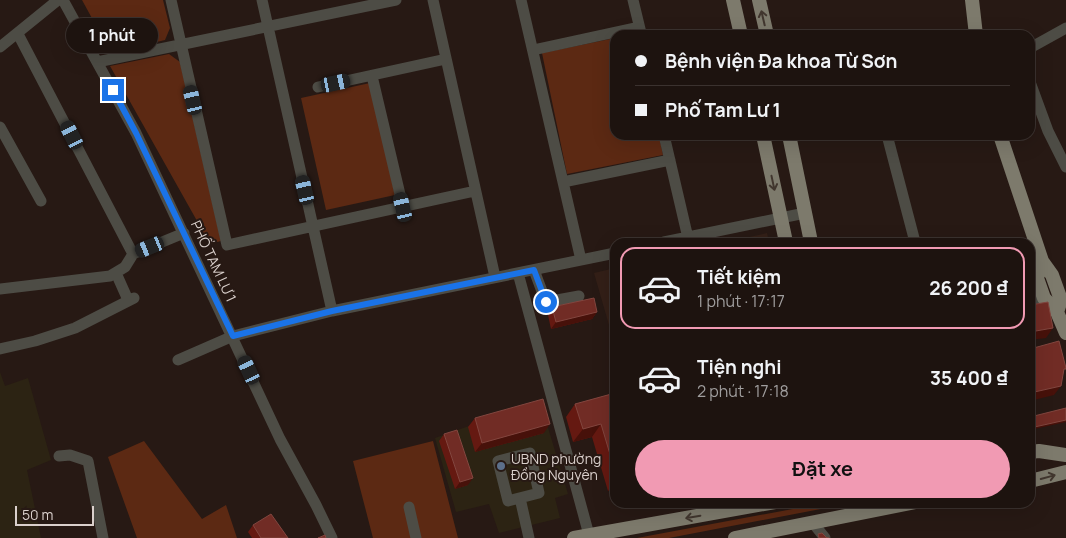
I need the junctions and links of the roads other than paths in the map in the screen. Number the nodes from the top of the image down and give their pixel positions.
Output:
1 (58, 0) edge
2 (64, 0) edge
3 (171, 0) edge
4 (262, 0) edge
5 (396, 0) edge
6 (433, 0) edge
7 (521, 0) edge
8 (633, 0) edge
9 (733, 0) edge
10 (759, 0) edge
11 (972, 0) edge
12 (268, 26) junction
13 (1066, 28) edge
14 (640, 30) edge
15 (740, 30) edge
16 (766, 30) edge
17 (975, 30) edge
18 (18, 34) junction
19 (610, 36) edge
20 (180, 44) junction
21 (1035, 45) edge
22 (0, 47) edge
23 (532, 50) junction
24 (446, 59) junction
25 (97, 62) junction
26 (372, 76) junction
27 (318, 87) dead end
28 (1035, 96) edge
29 (0, 127) edge
30 (665, 140) edge
31 (764, 140) edge
32 (790, 140) edge
33 (888, 140) edge
34 (1002, 140) edge
35 (670, 160) junction
36 (1066, 167) edge
37 (563, 182) junction
38 (475, 191) junction
39 (41, 201) dead end
40 (403, 207) junction
41 (805, 213) junction
42 (781, 218) junction
43 (313, 227) junction
44 (184, 233) junction
45 (688, 238) joint
46 (785, 238) edge
47 (810, 238) edge
48 (914, 238) edge
49 (1034, 238) edge
50 (1035, 241) edge
51 (133, 254) junction
52 (610, 254) edge
53 (581, 260) junction
54 (1042, 262) junction
55 (534, 270) junction
56 (116, 273) junction
57 (518, 273) junction
58 (495, 278) junction
59 (0, 289) edge
60 (579, 296) dead end
61 (1037, 298) edge
62 (332, 311) junction
63 (1057, 312) junction
64 (1066, 333) edge
65 (233, 336) junction
66 (0, 349) edge
67 (178, 360) dead end
68 (1035, 451) edge
69 (1066, 455) edge
70 (59, 456) dead end
71 (1066, 472) edge
72 (1035, 480) edge
73 (520, 498) junction
74 (409, 507) dead end
75 (721, 508) edge
76 (845, 508) edge
77 (867, 508) edge
78 (846, 517) junction
79 (813, 523) junction
80 (589, 535) junction
81 (103, 538) edge
82 (332, 538) edge
83 (416, 538) edge
84 (529, 538) edge
85 (574, 538) edge
86 (735, 538) edge
87 (825, 538) edge

1 - 18 street
2 - 25 street, PHỐ TAM LƯ 1
3 - 20 street
4 - 12 street
5 - 12 street
6 - 24 street
7 - 23 street
8 - 14 street
9 - 15 main road
16 -> 10 main road
11 - 17 main road
12 - 20 street
12 - 43 street
13 - 21 street
18 - 22 street
18 - 51 street
19 - 23 street
20 - 25 street
20 - 43 street
23 - 37 street
24 - 26 street
24 - 38 street
25 - 44 street, PHỐ TAM LƯ 1
26 - 27 street
26 - 40 street
28 - 36 street
29 - 39 street
30 - 35 street
31 -> 42 main road
32 - 41 main road
33 - 48 street
34 - 49 main road
35 - 37 street
35 - 45 street
37 - 53 street
38 - 40 street
38 - 58 street
40 - 43 street
41 - 42 street
41 - 47 main road
42 - 45 street
42 - 46 main road
43 - 62 street
44 - 51 street
44 - 65 street, PHỐ TAM LƯ 1
50 - 54 main road
51 - 56 street
52 - 53 street
53 - 55 street
54 - 61 main road
54 - 63 main road
55 - 57 street
55 - 60 street
56 - 59 street
56 - 66 street
57 - 58 street
57 - 80 street
58 - 62 street
61 - 63 main road
62 - 65 street
63 - 64 main road
65 - 67 street
65 - 82 street, PHỐ TAM LƯ 1
68 - 69 main road
70 - 81 street
72 -> 71 main road
73 - 73 street
73 - 84 street
74 - 83 street
75 -> 80 main road
76 - 78 main road
77 - 78 main road
78 - 79 main road
79 - 86 main road
79 - 87 street
80 - 85 main road

